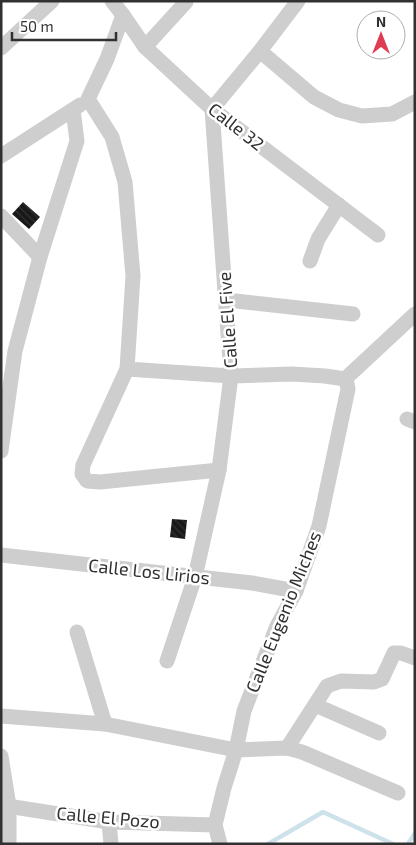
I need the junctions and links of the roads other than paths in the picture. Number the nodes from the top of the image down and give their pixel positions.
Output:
1 (52, 1) edge
2 (112, 1) edge
3 (298, 1) edge
4 (186, 2) edge
5 (123, 14) junction
6 (145, 47) junction
7 (1, 48) edge
8 (260, 51) junction
9 (88, 99) junction
10 (415, 102) edge
11 (212, 109) junction
12 (73, 110) junction
13 (1, 156) edge
14 (338, 204) junction
15 (1, 216) edge
16 (378, 234) dead end
17 (40, 257) junction
18 (310, 261) dead end
19 (227, 300) junction
20 (353, 314) dead end
21 (413, 318) edge
22 (127, 370) junction
23 (232, 376) junction
24 (345, 379) junction
25 (1, 451) edge
26 (218, 470) junction
27 (1, 555) edge
28 (195, 577) junction
29 (296, 591) junction
30 (77, 632) dead end
31 (415, 658) edge
32 (167, 661) dead end
33 (315, 705) junction
34 (1, 716) edge
35 (105, 724) junction
36 (379, 734) dead end
37 (287, 748) junction
38 (236, 750) junction
39 (1, 756) edge
40 (398, 793) dead end
41 (5, 805) edge
42 (110, 822) junction
43 (215, 825) junction
44 (9, 844) edge
45 (111, 844) edge
46 (220, 844) edge

1 - 7 street
2 - 5 street, Calle 32
3 - 8 street
4 - 6 street
5 - 6 street, Calle 32
5 - 9 street
6 - 11 street, Calle 32
8 - 10 street
8 - 11 street
9 - 12 street
9 - 22 street
11 - 14 street, Calle 32
11 - 19 street, Calle El Five
12 - 13 street
12 - 17 street
14 - 16 street, Calle 32
14 - 18 street
15 - 17 street
17 - 25 street
19 - 20 street
19 - 23 street, Calle El Five
21 - 24 street
22 - 23 street
22 - 26 street
23 - 24 street
23 - 26 street, Calle El Five
24 - 29 street, Calle Eugenio Miches
26 - 28 street, Calle El Five
27 - 28 street, Calle Los Lirios
28 - 29 street, Calle Los Lirios
28 - 32 street, Calle El Five
29 - 38 street, Calle Eugenio Miches
30 - 35 street
31 - 33 street
33 - 36 street
33 - 37 street
34 - 35 street
35 - 38 street
37 - 38 street
37 - 40 street
38 - 43 street, Calle Eugenio Miches
39 - 41 street
41 - 42 street, Calle El Pozo
41 - 44 street
42 - 43 street, Calle El Pozo
42 - 45 street
43 - 46 street, Calle Eugenio Miches

